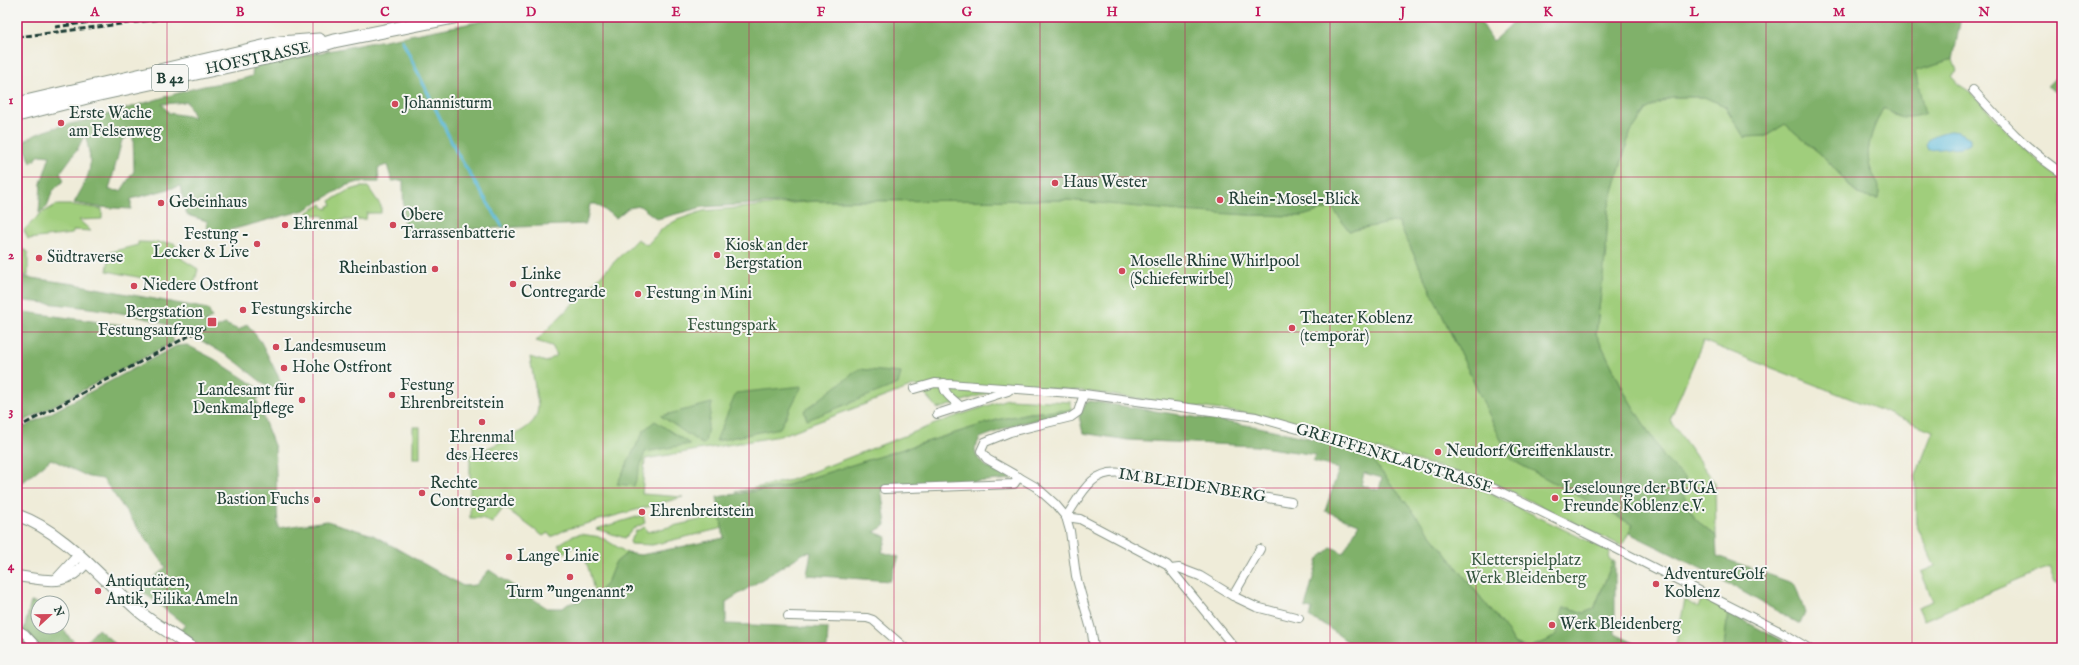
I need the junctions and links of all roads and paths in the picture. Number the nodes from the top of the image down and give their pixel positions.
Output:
1 (454, 17) edge
2 (334, 41) junction
3 (1973, 90) dead end
4 (17, 104) edge
5 (17, 115) edge
6 (2062, 173) edge
7 (944, 383) junction
8 (914, 389) dead end
9 (1019, 389) junction
10 (1084, 394) junction
11 (960, 406) junction
12 (937, 414) dead end
13 (1019, 477) junction
14 (884, 489) dead end
15 (1291, 502) dead end
16 (17, 515) edge
17 (1066, 517) junction
18 (1260, 549) dead end
19 (83, 559) junction
20 (1171, 569) junction
21 (17, 576) edge
22 (1233, 596) junction
23 (788, 616) dead end
24 (1299, 618) dead end
25 (17, 630) edge
26 (38, 648) edge
27 (192, 648) edge
28 (905, 648) edge
29 (1094, 648) edge
30 (1235, 648) edge
31 (1808, 648) edge

1 - 2 main road, HOFSTRASSE / B 42
2 - 4 main road, HOFSTRASSE / B 42
2 - 5 main road, HOFSTRASSE / B 42
3 - 6 street
7 - 8 street, GREIFFENKLAUSTRASSE
7 - 9 street, GREIFFENKLAUSTRASSE
7 - 11 street
9 - 10 street, GREIFFENKLAUSTRASSE
9 - 11 street, GREIFFENKLAUSTRASSE
10 - 13 street
10 - 31 street, GREIFFENKLAUSTRASSE
11 - 12 street, GREIFFENKLAUSTRASSE
13 - 14 street
13 - 17 street
15 - 17 street, IM BLEIDENBERG
16 - 19 main road
17 - 20 street
17 - 29 street
18 - 22 street
19 - 21 street
19 - 27 main road
20 - 22 street
20 - 30 street
22 - 24 street
23 - 28 street
25 - 26 street

